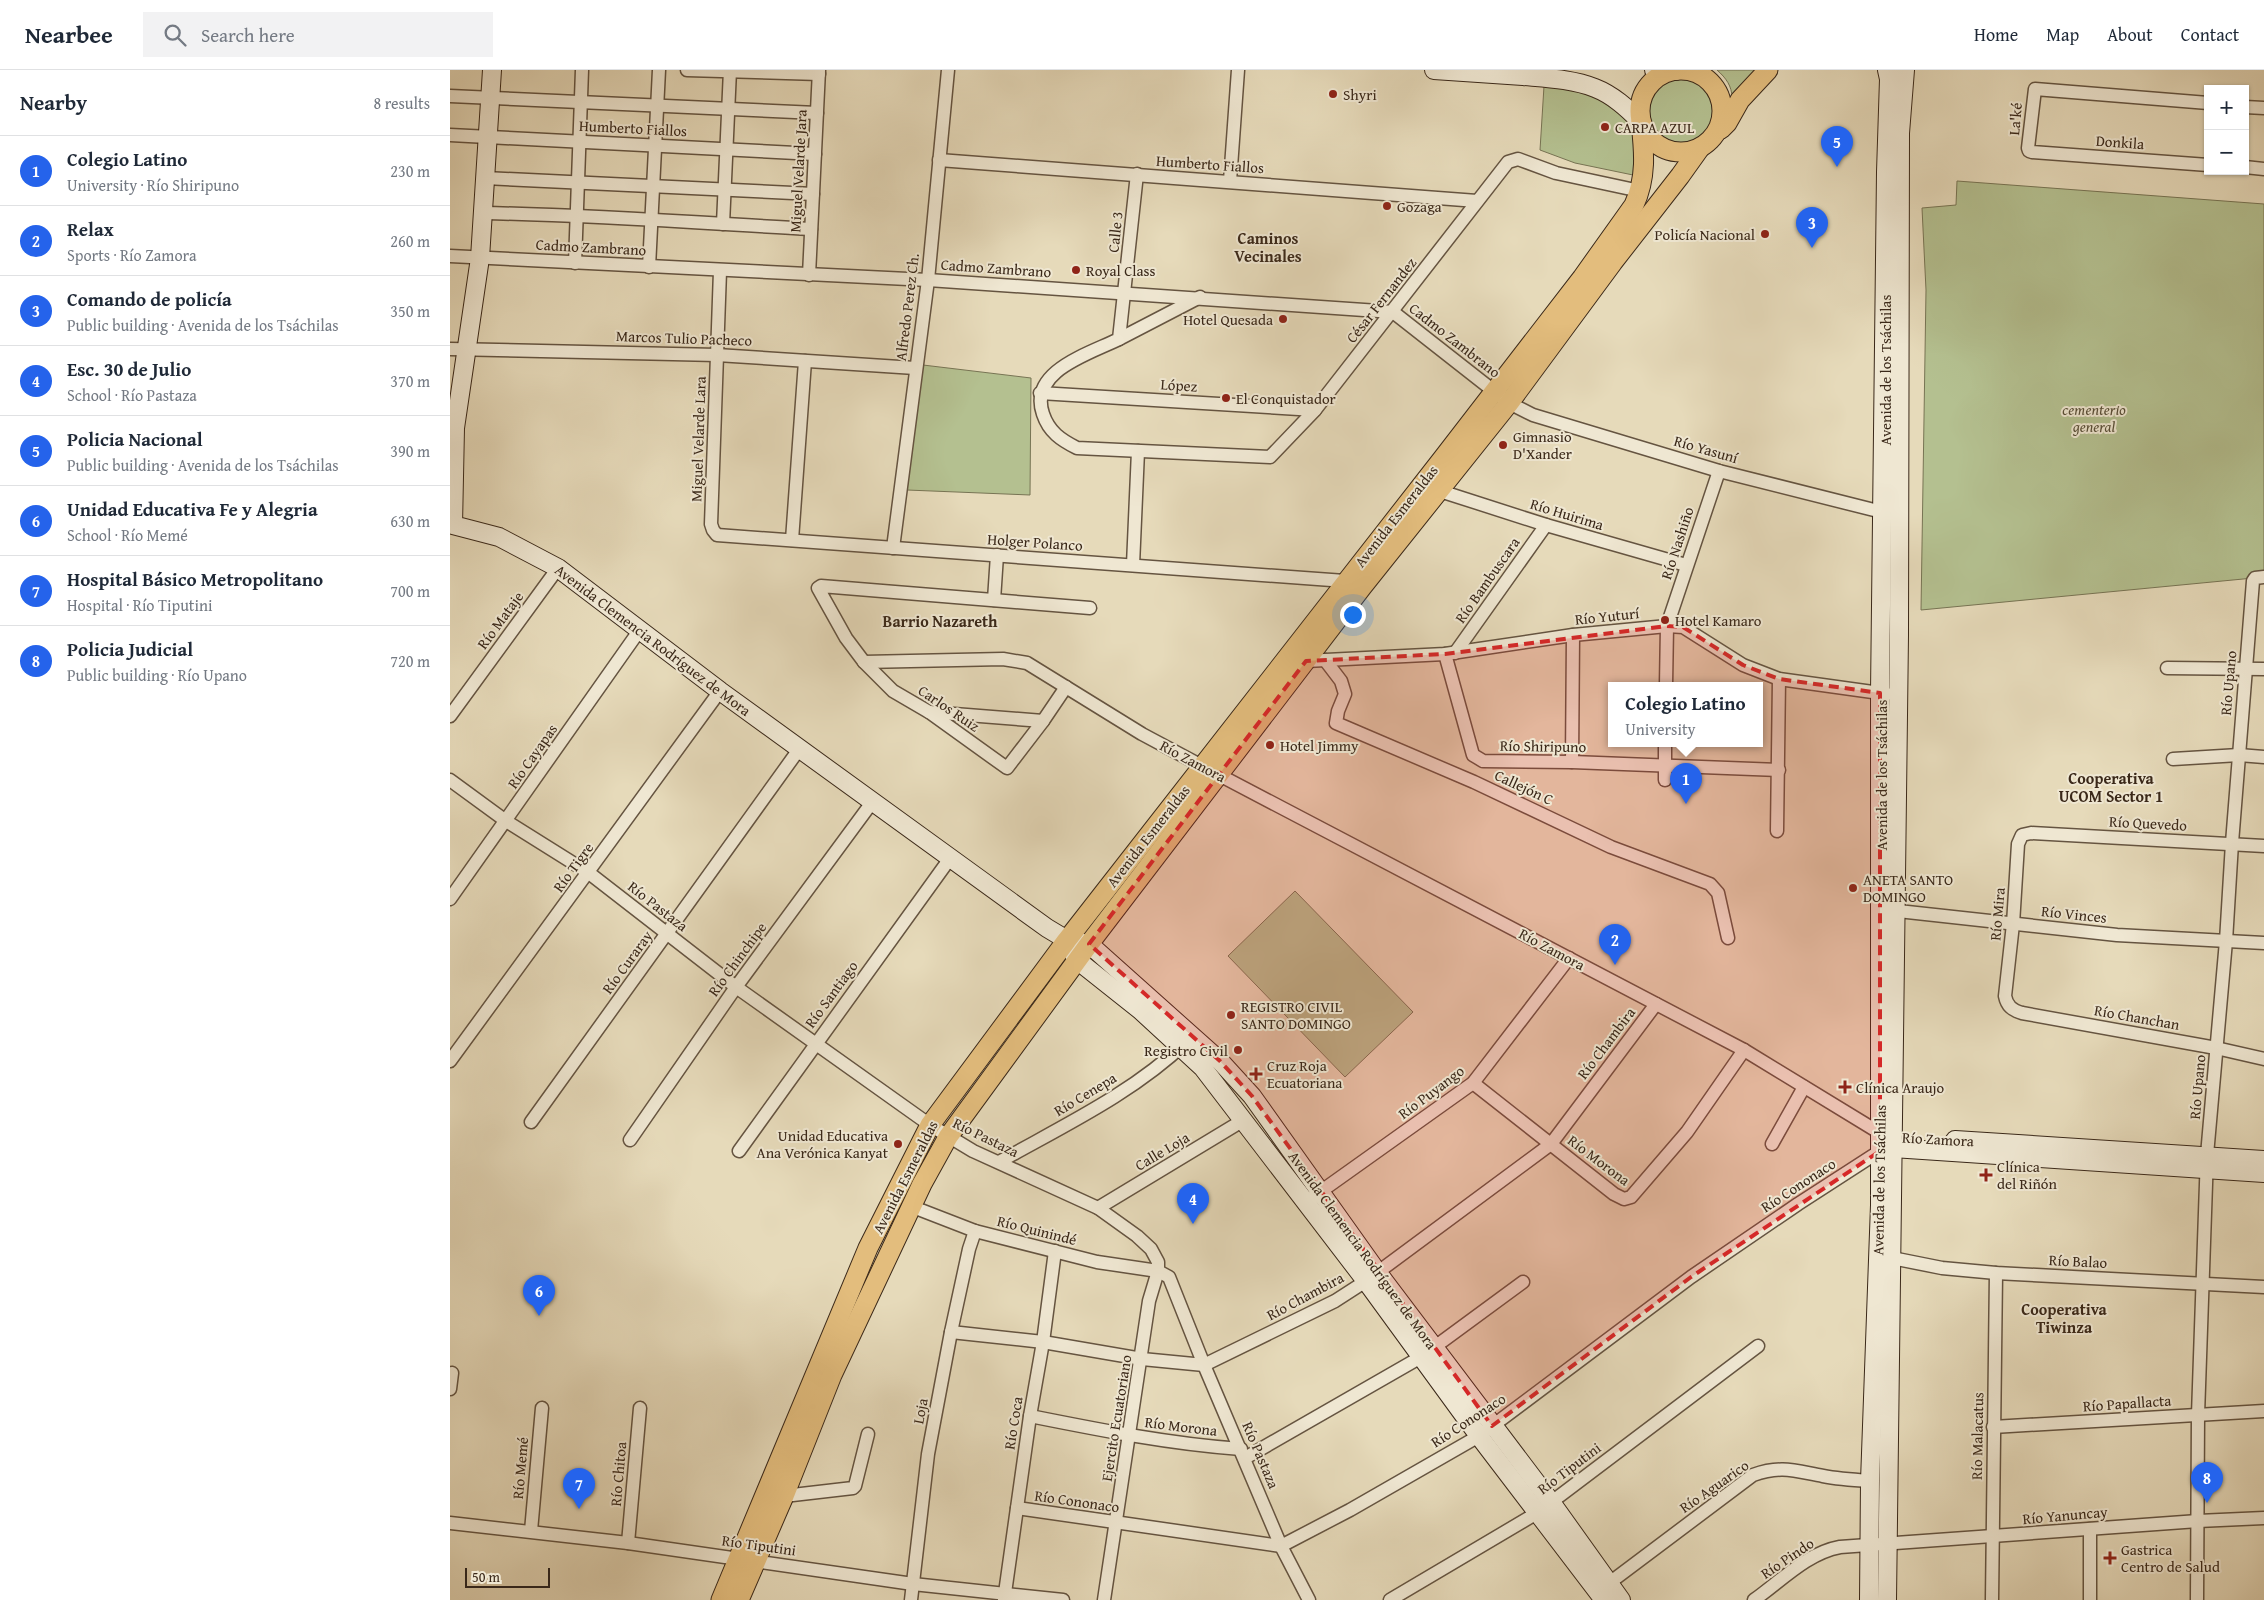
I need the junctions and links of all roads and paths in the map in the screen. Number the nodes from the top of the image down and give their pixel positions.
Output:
1 (492, 70) edge
2 (582, 70) edge
3 (659, 70) edge
4 (687, 70) edge
5 (948, 70) edge
6 (1238, 70) edge
7 (1434, 70) edge
8 (1654, 70) edge
9 (1768, 70) edge
10 (1887, 70) edge
11 (1905, 70) edge
12 (730, 71) edge
13 (1689, 71) edge
14 (819, 72) edge
15 (450, 96) edge
16 (490, 97) junction
17 (581, 101) junction
18 (2204, 103) edge
19 (657, 105) junction
20 (2249, 107) edge
21 (2264, 108) edge
22 (728, 109) junction
23 (817, 113) junction
24 (1641, 122) junction
25 (450, 135) edge
26 (488, 138) junction
27 (580, 142) junction
28 (1706, 143) junction
29 (655, 146) junction
30 (726, 149) junction
31 (2029, 151) joint
32 (815, 154) junction
33 (939, 160) junction
34 (2204, 165) edge
35 (2249, 168) edge
36 (2264, 169) edge
37 (1137, 174) junction
38 (485, 178) junction
39 (1230, 181) junction
40 (578, 182) junction
41 (653, 186) junction
42 (724, 190) junction
43 (1640, 191) junction
44 (813, 194) junction
45 (1477, 201) junction
46 (483, 213) junction
47 (577, 215) junction
48 (651, 221) junction
49 (723, 224) junction
50 (811, 229) junction
51 (450, 256) edge
52 (480, 258) junction
53 (575, 263) junction
54 (649, 267) junction
55 (720, 271) junction
56 (809, 274) junction
57 (928, 280) junction
58 (1125, 292) junction
59 (1200, 297) junction
60 (1393, 312) junction
61 (1118, 339) junction
62 (458, 349) edge
63 (717, 355) junction
64 (805, 361) junction
65 (916, 368) junction
66 (1494, 391) junction
67 (1040, 393) junction
68 (1509, 403) junction
69 (1315, 410) junction
70 (1138, 451) junction
71 (1719, 471) junction
72 (1440, 491) junction
73 (1891, 514) junction
74 (711, 524) joint
75 (1546, 525) junction
76 (452, 526) edge
77 (792, 540) junction
78 (894, 548) junction
79 (996, 555) junction
80 (1686, 565) junction
81 (1133, 566) junction
82 (558, 568) junction
83 (2259, 577) edge
84 (1354, 584) junction
85 (994, 600) junction
86 (1090, 608) dead end
87 (1667, 626) junction
88 (640, 631) junction
89 (1573, 635) junction
90 (1450, 654) junction
91 (1316, 660) junction
92 (864, 662) junction
93 (2168, 668) dead end
94 (2246, 668) junction
95 (2264, 669) edge
96 (1779, 679) junction
97 (1666, 682) edge
98 (1066, 687) junction
99 (720, 691) junction
100 (1889, 694) junction
101 (929, 712) junction
102 (450, 716) edge
103 (1043, 721) junction
104 (1665, 747) edge
105 (800, 748) junction
106 (2238, 755) junction
107 (2264, 757) edge
108 (2173, 759) dead end
109 (1572, 762) junction
110 (1210, 770) junction
111 (1779, 770) junction
112 (1665, 771) junction
113 (450, 780) edge
114 (873, 801) junction
115 (506, 821) junction
116 (1777, 831) dead end
117 (2030, 833) joint
118 (2232, 843) junction
119 (2264, 846) edge
120 (950, 857) junction
121 (589, 873) junction
122 (450, 899) edge
123 (1888, 910) junction
124 (2013, 924) junction
125 (667, 934) junction
126 (1728, 938) dead end
127 (1067, 940) junction
128 (2226, 940) junction
129 (2264, 943) edge
130 (1089, 944) junction
131 (1569, 958) junction
132 (1077, 960) junction
133 (736, 987) junction
134 (1656, 1004) junction
135 (2007, 1004) joint
136 (1187, 1041) junction
137 (816, 1043) junction
138 (2216, 1048) junction
139 (1744, 1050) junction
140 (2264, 1059) edge
141 (450, 1061) edge
142 (1240, 1082) junction
143 (1473, 1083) junction
144 (1804, 1087) junction
145 (1224, 1094) junction
146 (1242, 1121) junction
147 (531, 1122) dead end
148 (930, 1126) junction
149 (948, 1137) junction
150 (630, 1140) dead end
151 (1886, 1142) junction
152 (1551, 1144) junction
153 (1772, 1144) dead end
154 (740, 1151) dead end
155 (2264, 1160) edge
156 (999, 1162) junction
157 (2207, 1162) junction
158 (2264, 1173) edge
159 (1321, 1192) junction
160 (1305, 1202) junction
161 (913, 1207) junction
162 (1098, 1208) junction
163 (975, 1231) junction
164 (1055, 1251) junction
165 (1892, 1258) junction
166 (1158, 1271) junction
167 (1996, 1273) junction
168 (1372, 1277) junction
169 (1523, 1282) dead end
170 (2203, 1283) junction
171 (2264, 1286) edge
172 (951, 1332) junction
173 (1043, 1342) junction
174 (1758, 1346) dead end
175 (1427, 1352) junction
176 (1142, 1359) junction
177 (1204, 1365) junction
178 (824, 1372) junction
179 (452, 1374) dead end
180 (450, 1388) edge
181 (542, 1408) dead end
182 (640, 1408) dead end
183 (2264, 1411) edge
184 (2198, 1415) junction
185 (1030, 1416) junction
186 (1993, 1427) junction
187 (1486, 1431) junction
188 (868, 1434) dead end
189 (1129, 1435) junction
190 (1243, 1454) junction
191 (1870, 1481) junction
192 (784, 1496) junction
193 (1544, 1507) junction
194 (1017, 1508) junction
195 (2264, 1518) edge
196 (2198, 1521) junction
197 (450, 1523) edge
198 (1117, 1524) junction
199 (2090, 1528) junction
200 (531, 1531) junction
201 (1992, 1537) junction
202 (628, 1543) junction
203 (1888, 1544) junction
204 (1280, 1546) junction
205 (1870, 1546) junction
206 (747, 1560) junction
207 (913, 1584) junction
208 (1604, 1592) edge
209 (1004, 1596) edge
210 (721, 1600) edge
211 (739, 1600) edge
212 (911, 1600) edge
213 (1063, 1600) edge
214 (1104, 1600) edge
215 (1309, 1600) edge
216 (1390, 1600) edge
217 (1621, 1600) edge
218 (1754, 1600) edge
219 (1869, 1600) edge
220 (1887, 1600) edge
221 (1992, 1600) edge
222 (2090, 1600) edge
223 (2197, 1600) edge

1 - 16 street, Avenida Clemencia Rodríguez de Mora
2 - 17 street
3 - 19 street
4 - 12 street
5 - 33 street, Alfredo Perez Ch.
6 - 39 street
7 - 24 street
8 - 13 street
9 - 28 main road, Avenida Esmeraldas
10 - 73 street, Avenida de los Tsáchilas
11 - 73 street, Avenida de los Tsáchilas
12 - 14 street
12 - 22 street
13 - 24 main road
13 - 28 main road
14 - 23 street, Miguel Velarde Jara
15 - 16 street
16 - 17 street
16 - 26 street, Avenida Clemencia Rodríguez de Mora
17 - 19 street
17 - 27 street
18 - 31 street, La'ké
19 - 22 street
19 - 29 street
20 - 21 street
22 - 23 street
22 - 30 street
23 - 32 street, Miguel Velarde Jara
24 - 28 main road
24 - 43 main road, Avenida Esmeraldas
25 - 26 street, Humberto Fiallos
26 - 27 street, Humberto Fiallos
26 - 38 street, Avenida Clemencia Rodríguez de Mora
27 - 29 street, Humberto Fiallos
27 - 40 street
28 - 68 main road, Avenida Esmeraldas
29 - 30 street, Humberto Fiallos
29 - 41 street
30 - 32 street, Humberto Fiallos
30 - 42 street
31 - 34 street, Donkila
32 - 44 street, Miguel Velarde Jara
33 - 37 street, Humberto Fiallos
33 - 57 street, Alfredo Perez Ch.
35 - 36 street
37 - 39 street, Humberto Fiallos
37 - 58 street, Calle 3
38 - 40 street
38 - 46 street, Avenida Clemencia Rodríguez de Mora
39 - 45 street, Humberto Fiallos
40 - 41 street
40 - 47 street
41 - 42 street
41 - 48 street
42 - 44 street
42 - 49 street
43 - 45 street, César Fernandez
43 - 66 main road, Avenida Esmeraldas
44 - 50 street, Miguel Velarde Jara
45 - 60 street, César Fernandez
46 - 47 street
46 - 52 street, Avenida Clemencia Rodríguez de Mora
47 - 48 street
47 - 53 street
48 - 49 street
48 - 54 street
49 - 50 street
50 - 56 street, Miguel Velarde Jara
51 - 52 street, Cadmo Zambrano
52 - 53 street, Cadmo Zambrano
52 - 62 street, Avenida Clemencia Rodríguez de Mora
53 - 54 street, Cadmo Zambrano
54 - 55 street, Cadmo Zambrano
55 - 56 street, Cadmo Zambrano
55 - 63 street, Miguel Velarde Lara
56 - 57 street, Cadmo Zambrano
57 - 58 street, Cadmo Zambrano
57 - 65 street, Alfredo Perez Ch.
58 - 59 street, Cadmo Zambrano
58 - 61 street, Calle 3
59 - 60 street, Cadmo Zambrano
59 - 61 street
60 - 66 street, Cadmo Zambrano
60 - 69 street, César Fernandez
61 - 67 street
62 - 63 street, Marcos Tulio Pacheco
62 - 76 street, Avenida Clemencia Rodríguez de Mora
63 - 64 street, Marcos Tulio Pacheco
63 - 74 street, Miguel Velarde Lara
64 - 65 street, Marcos Tulio Pacheco
64 - 77 street
65 - 78 street, Alfredo Perez Ch.
66 - 68 street, Cadmo Zambrano
66 - 84 main road, Avenida Esmeraldas
67 - 69 street, López
67 - 70 street
68 - 71 street, Río Yasuní
68 - 72 main road, Avenida Esmeraldas
69 - 70 street, César Fernandez
70 - 81 street
71 - 73 street, Río Yasuní
71 - 80 street, Río Nashiño
72 - 75 street, Río Huirima
72 - 84 main road, Avenida Esmeraldas
73 - 100 street, Avenida de los Tsáchilas
74 - 77 street, Holger Polanco
75 - 80 street, Río Huirima
75 - 90 street, Río Bambuscara
76 - 82 street, Avenida Clemencia Rodríguez de Mora
77 - 78 street, Holger Polanco
78 - 79 street, Holger Polanco
79 - 81 street, Holger Polanco
79 - 85 street
80 - 87 street, Río Nashiño
81 - 84 street, Holger Polanco
82 - 88 street, Avenida Clemencia Rodríguez de Mora
82 - 102 street, Río Mataje
83 - 94 street, Río Upano
84 - 91 main road, Avenida Esmeraldas
84 - 110 main road, Avenida Esmeraldas
85 - 86 street
85 - 92 street, Carlos Ruiz
87 - 89 street, Río Yuturí
87 - 96 street, Río Yuturí
87 - 97 street, Río Nashiño
88 - 99 street, Avenida Clemencia Rodríguez de Mora
88 - 115 street, Río Cayapas
89 - 90 street, Río Yuturí
89 - 109 street
90 - 91 street, Río Yuturí
90 - 109 street, Río Shiripuno
91 - 110 main road, Avenida Esmeraldas
91 - 126 street, Callejón C
92 - 98 street, Río Zamora
92 - 101 street, Carlos Ruiz
93 - 94 street
94 - 95 street
94 - 106 street, Río Upano
96 - 100 street, Río Yuturí
96 - 111 street
98 - 103 street, Carlos Ruiz
98 - 110 street, Río Zamora
99 - 105 street, Avenida Clemencia Rodríguez de Mora
99 - 121 street, Río Tigre
100 - 123 street, Avenida de los Tsáchilas
101 - 103 street
101 - 103 street, Carlos Ruiz
104 - 112 street
105 - 114 street, Avenida Clemencia Rodríguez de Mora
105 - 125 street, Río Curaray
106 - 107 street
106 - 108 street
106 - 118 street, Río Upano
109 - 112 street, Río Shiripuno
110 - 127 main road, Avenida Esmeraldas
110 - 130 main road, Avenida Esmeraldas
110 - 131 street, Río Zamora
111 - 112 street, Río Shiripuno
111 - 116 street
113 - 115 street, Río Pastaza
114 - 120 street, Avenida Clemencia Rodríguez de Mora
114 - 133 street, Río Chinchipe
115 - 121 street, Río Pastaza
115 - 122 street, Río Cayapas
117 - 118 street, Río Quevedo
117 - 124 street, Río Mira
118 - 119 street, Río Quevedo
118 - 128 street, Río Upano
120 - 127 street, Avenida Clemencia Rodríguez de Mora
120 - 137 street, Río Santiago
121 - 125 street, Río Pastaza
121 - 141 street, Río Tigre
123 - 124 street, Río Vinces
123 - 151 street, Avenida de los Tsáchilas
124 - 128 street, Río Vinces
124 - 135 street, Río Mira
125 - 133 street, Río Pastaza
125 - 147 street, Río Curaray
127 - 130 street, Avenida Clemencia Rodríguez de Mora
127 - 132 street, Avenida Clemencia Rodríguez de Mora
127 - 148 main road, Avenida Esmeraldas
128 - 129 street, Río Vinces
128 - 138 street, Río Upano
130 - 132 main road, Avenida Esmeraldas
130 - 136 street, Avenida Clemencia Rodríguez de Mora
131 - 134 street, Río Zamora
131 - 143 street, Río Puyango
132 - 136 street, Avenida Clemencia Rodríguez de Mora
132 - 149 main road, Avenida Esmeraldas
133 - 137 street, Río Pastaza
133 - 150 street, Río Chinchipe
134 - 139 street, Río Zamora
134 - 152 street, Río Chambira
135 - 138 street, Río Chanchan
136 - 142 street, Avenida Clemencia Rodríguez de Mora
136 - 145 street, Avenida Clemencia Rodríguez de Mora
136 - 156 street, Río Cenepa
137 - 148 street, Río Pastaza
137 - 154 street, Río Santiago
138 - 140 street, Río Chanchan
138 - 157 street, Río Upano
139 - 144 street, Río Zamora
139 - 152 street, Río Morona
142 - 145 street
142 - 159 street, Avenida Clemencia Rodríguez de Mora
143 - 152 street, Río Morona
143 - 159 street, Río Puyango
144 - 151 street, Río Zamora
144 - 153 street
145 - 146 street, Avenida Clemencia Rodríguez de Mora
146 - 160 street, Avenida Clemencia Rodríguez de Mora
146 - 162 street, Calle Loja
148 - 149 street, Río Pastaza
148 - 178 main road, Avenida Esmeraldas
149 - 156 street, Río Pastaza
149 - 161 main road, Avenida Esmeraldas
151 - 157 street, Río Zamora
151 - 165 street, Avenida de los Tsáchilas
151 - 187 street, Río Cononaco
151 - 191 street, Avenida de los Tsáchilas
152 - 168 street, Río Chambira
155 - 157 street, Río Zamora
156 - 162 street, Río Pastaza
157 - 158 street, Río Zamora
157 - 170 street, Río Upano
159 - 160 street, Río Puyango
159 - 168 street, Avenida Clemencia Rodríguez de Mora
160 - 168 street, Avenida Clemencia Rodríguez de Mora
161 - 163 street, Río Quinindé
161 - 178 main road, Avenida Esmeraldas
162 - 166 street, Río Pastaza
163 - 164 street, Río Quinindé
163 - 172 street, Loja
164 - 166 street, Río Quinindé
164 - 173 street, Río Coca
165 - 167 street, Río Balao
165 - 203 street, Avenida de los Tsáchilas
166 - 176 street, Ejercito Ecuatoriano
166 - 177 street, Río Pastaza
167 - 170 street, Río Balao
167 - 186 street, Río Malacatus
168 - 175 street, Avenida Clemencia Rodríguez de Mora
168 - 177 street, Río Chambira
169 - 175 street
170 - 171 street, Río Balao
170 - 184 street, Río Upano
172 - 173 street
172 - 207 street, Loja
173 - 176 street
173 - 185 street, Río Coca
174 - 193 street, Río Tiputini
175 - 187 street, Avenida Clemencia Rodríguez de Mora
175 - 190 street
176 - 177 street
176 - 189 street, Ejercito Ecuatoriano
177 - 190 street, Río Pastaza
178 - 192 main road, Avenida Esmeraldas
178 - 206 main road, Avenida Esmeraldas
179 - 180 street
181 - 200 street, Río Memé
182 - 202 street, Río Chitoa
183 - 184 street, Río Papallacta
184 - 186 street, Río Papallacta
184 - 196 street, Río Upano
185 - 189 street, Río Morona
185 - 194 street, Río Coca
186 - 201 street, Río Malacatus
187 - 193 street, Avenida Clemencia Rodríguez de Mora
187 - 204 street, Río Cononaco
188 - 192 street
189 - 190 street, Río Morona
189 - 198 street, Ejercito Ecuatoriano
190 - 204 street, Río Pastaza
191 - 205 street, Avenida de los Tsáchilas
191 - 208 street, Río Aguarico
192 - 206 main road, Avenida Esmeraldas
193 - 208 street, Avenida Clemencia Rodríguez de Mora
193 - 216 street, Río Tiputini
194 - 198 street, Río Cononaco
194 - 209 street, Río Coca
195 - 196 street, Río Yanuncay
196 - 199 street, Río Yanuncay
196 - 223 street, Río Upano
197 - 200 street, Río Tiputini
198 - 204 street, Río Cononaco
198 - 214 street, Ejercito Ecuatoriano
199 - 201 street, Río Yanuncay
199 - 222 street
200 - 202 street, Río Tiputini
201 - 203 street, Río Yanuncay
201 - 221 street, Río Malacatus
202 - 206 street, Río Tiputini
203 - 205 street, Río Yanuncay
203 - 220 street, Avenida de los Tsáchilas
204 - 215 street, Río Pastaza
205 - 218 street, Río Pindo
205 - 219 street, Avenida de los Tsáchilas
206 - 207 street, Río Tiputini
206 - 210 main road, Avenida Esmeraldas
206 - 211 main road, Avenida Esmeraldas
207 - 209 street, Río Tiputini
207 - 212 street, Loja
208 - 217 street, Avenida Clemencia Rodríguez de Mora
209 - 213 street, Río Tiputini

